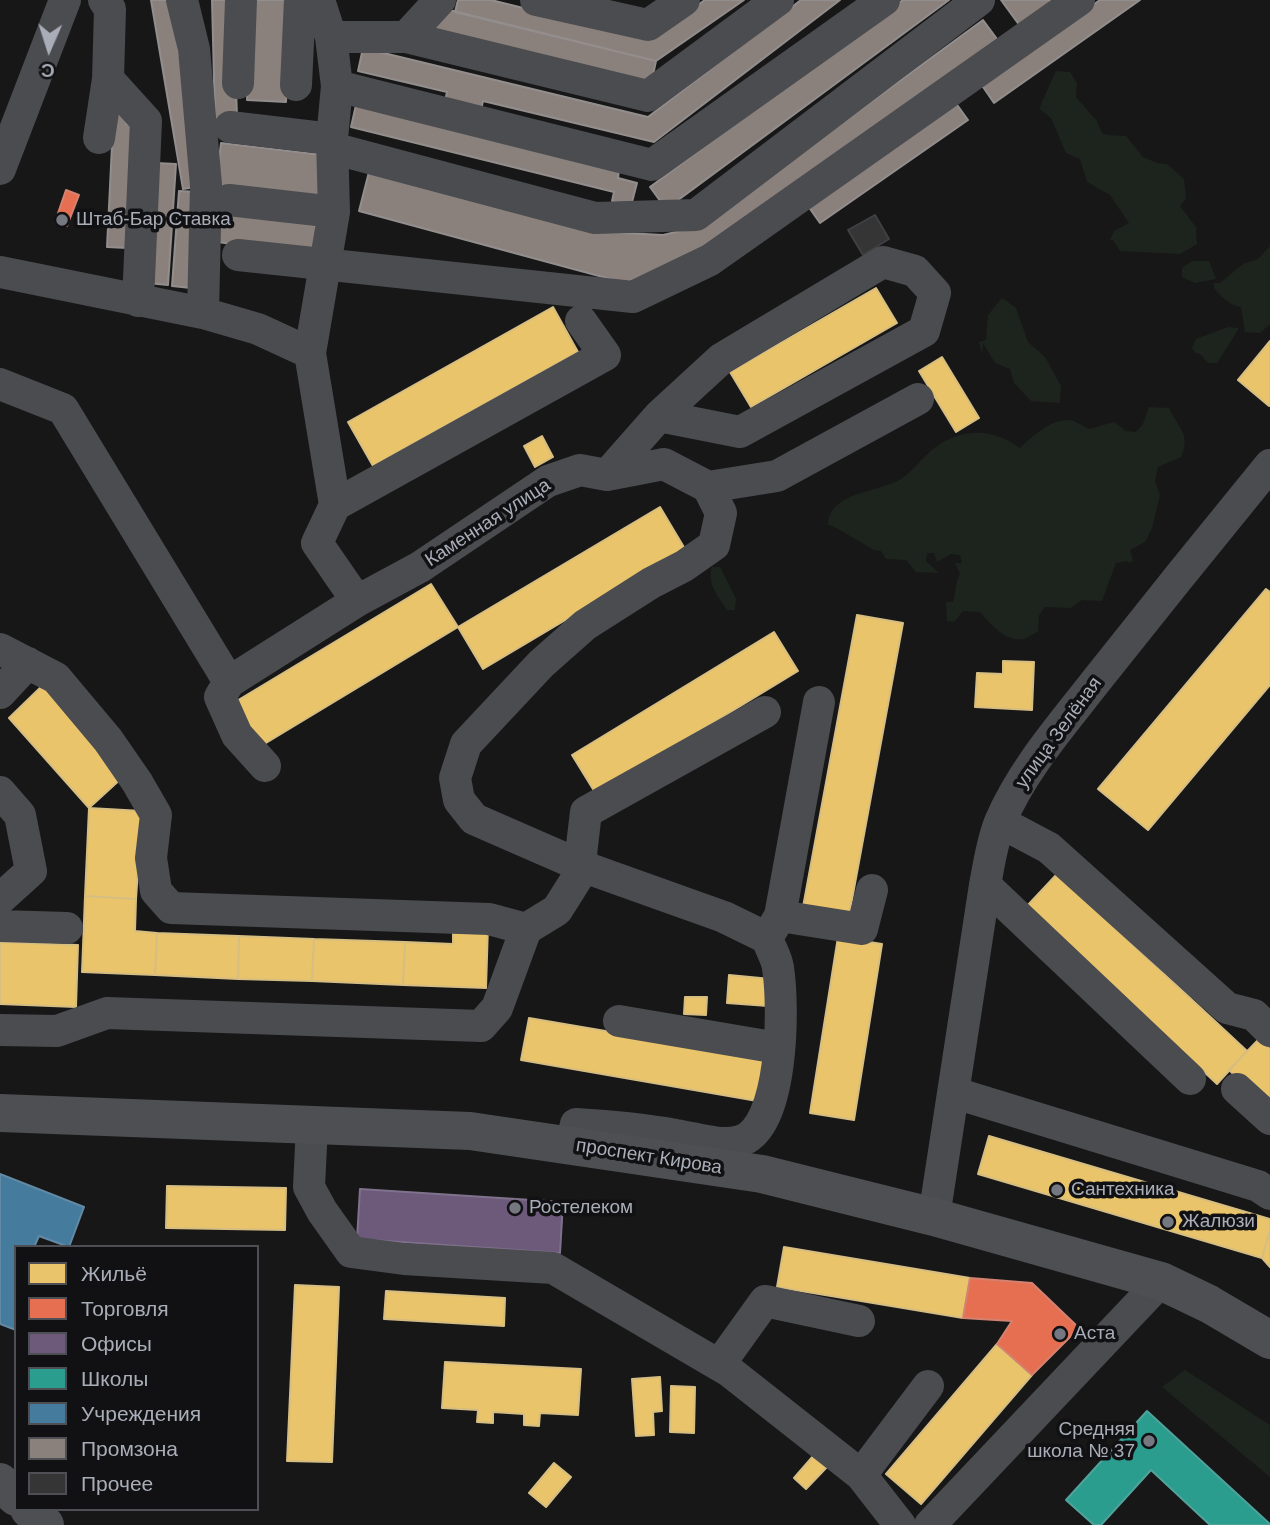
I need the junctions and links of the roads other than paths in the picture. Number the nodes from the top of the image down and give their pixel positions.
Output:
1 (65, 0) edge
2 (104, 0) edge
3 (182, 0) edge
4 (241, 0) edge
5 (300, 0) edge
6 (319, 0) edge
7 (440, 0) edge
8 (536, 0) edge
9 (684, 0) edge
10 (778, 0) edge
11 (884, 0) edge
12 (979, 0) edge
13 (1079, 0) edge
14 (331, 37) junction
15 (406, 37) junction
16 (108, 79) junction
17 (239, 83) dead end
18 (296, 85) dead end
19 (337, 86) junction
20 (230, 127) dead end
21 (99, 138) dead end
22 (332, 143) junction
23 (0, 169) edge
24 (229, 200) dead end
25 (334, 212) junction
26 (238, 255) dead end
27 (325, 264) junction
28 (0, 272) edge
29 (138, 301) junction
30 (203, 313) junction
31 (581, 321) dead end
32 (310, 353) junction
33 (0, 383) edge
34 (918, 399) dead end
35 (659, 416) junction
36 (1270, 466) edge
37 (607, 475) junction
38 (708, 487) junction
39 (335, 505) junction
40 (357, 601) junction
41 (0, 649) edge
42 (29, 663) junction
43 (229, 682) junction
44 (0, 693) edge
45 (819, 702) dead end
46 (765, 712) dead end
47 (265, 766) dead end
48 (0, 792) edge
49 (1000, 822) junction
50 (583, 867) junction
51 (985, 885) junction
52 (872, 890) dead end
53 (0, 899) edge
54 (0, 926) edge
55 (774, 927) junction
56 (67, 928) dead end
57 (526, 929) junction
58 (619, 1021) dead end
59 (0, 1030) edge
60 (1270, 1031) edge
61 (778, 1048) junction
62 (1190, 1079) dead end
63 (1237, 1089) dead end
64 (955, 1093) junction
65 (0, 1113) edge
66 (1270, 1119) edge
67 (312, 1126) junction
68 (570, 1145) junction
69 (1270, 1194) edge
70 (934, 1217) junction
71 (1161, 1281) junction
72 (859, 1321) dead end
73 (1270, 1340) edge
74 (719, 1365) junction
75 (928, 1386) dead end
76 (861, 1475) junction
77 (0, 1482) edge
78 (14, 1495) edge
79 (31, 1511) edge
80 (45, 1525) edge
81 (900, 1525) edge
82 (930, 1525) edge

1 - 23 street
2 - 16 street
3 - 30 street
4 - 17 street
5 - 18 street
6 - 14 street
7 - 15 street
8 - 9 street
10 - 15 street
11 - 19 street
12 - 22 street
13 - 27 street
14 - 15 street
14 - 19 street
16 - 21 street
16 - 29 street
19 - 22 street
20 - 22 street
22 - 25 street
24 - 25 street
25 - 27 street
26 - 27 street
27 - 32 street
28 - 29 street
29 - 30 street
30 - 32 street
31 - 39 street
32 - 39 street
33 - 43 street
34 - 38 street
35 - 35 street
35 - 37 street
36 - 49 street, улица Зелёная
37 - 38 street, Каменная улица
37 - 40 street, Каменная улица
38 - 50 street
39 - 40 street
40 - 43 street, Каменная улица
41 - 42 street
42 - 44 street
42 - 57 street
43 - 47 street
45 - 55 street
46 - 50 street
48 - 53 street
49 - 51 street, улица Зелёная
49 - 60 street
50 - 55 street
50 - 57 street
51 - 62 street
51 - 64 street, улица Зелёная
52 - 55 street
54 - 56 street
55 - 61 street
57 - 59 street
58 - 61 street
61 - 68 street
63 - 66 street
64 - 69 street
64 - 70 street, улица Зелёная
65 - 67 main road, проспект Кирова
67 - 68 main road, проспект Кирова
67 - 74 street
68 - 70 main road, проспект Кирова
70 - 71 main road, проспект Кирова
71 - 73 main road, проспект Кирова
71 - 82 street
72 - 74 street
74 - 76 street
75 - 76 street
76 - 81 street
77 - 78 main road
79 - 80 main road

